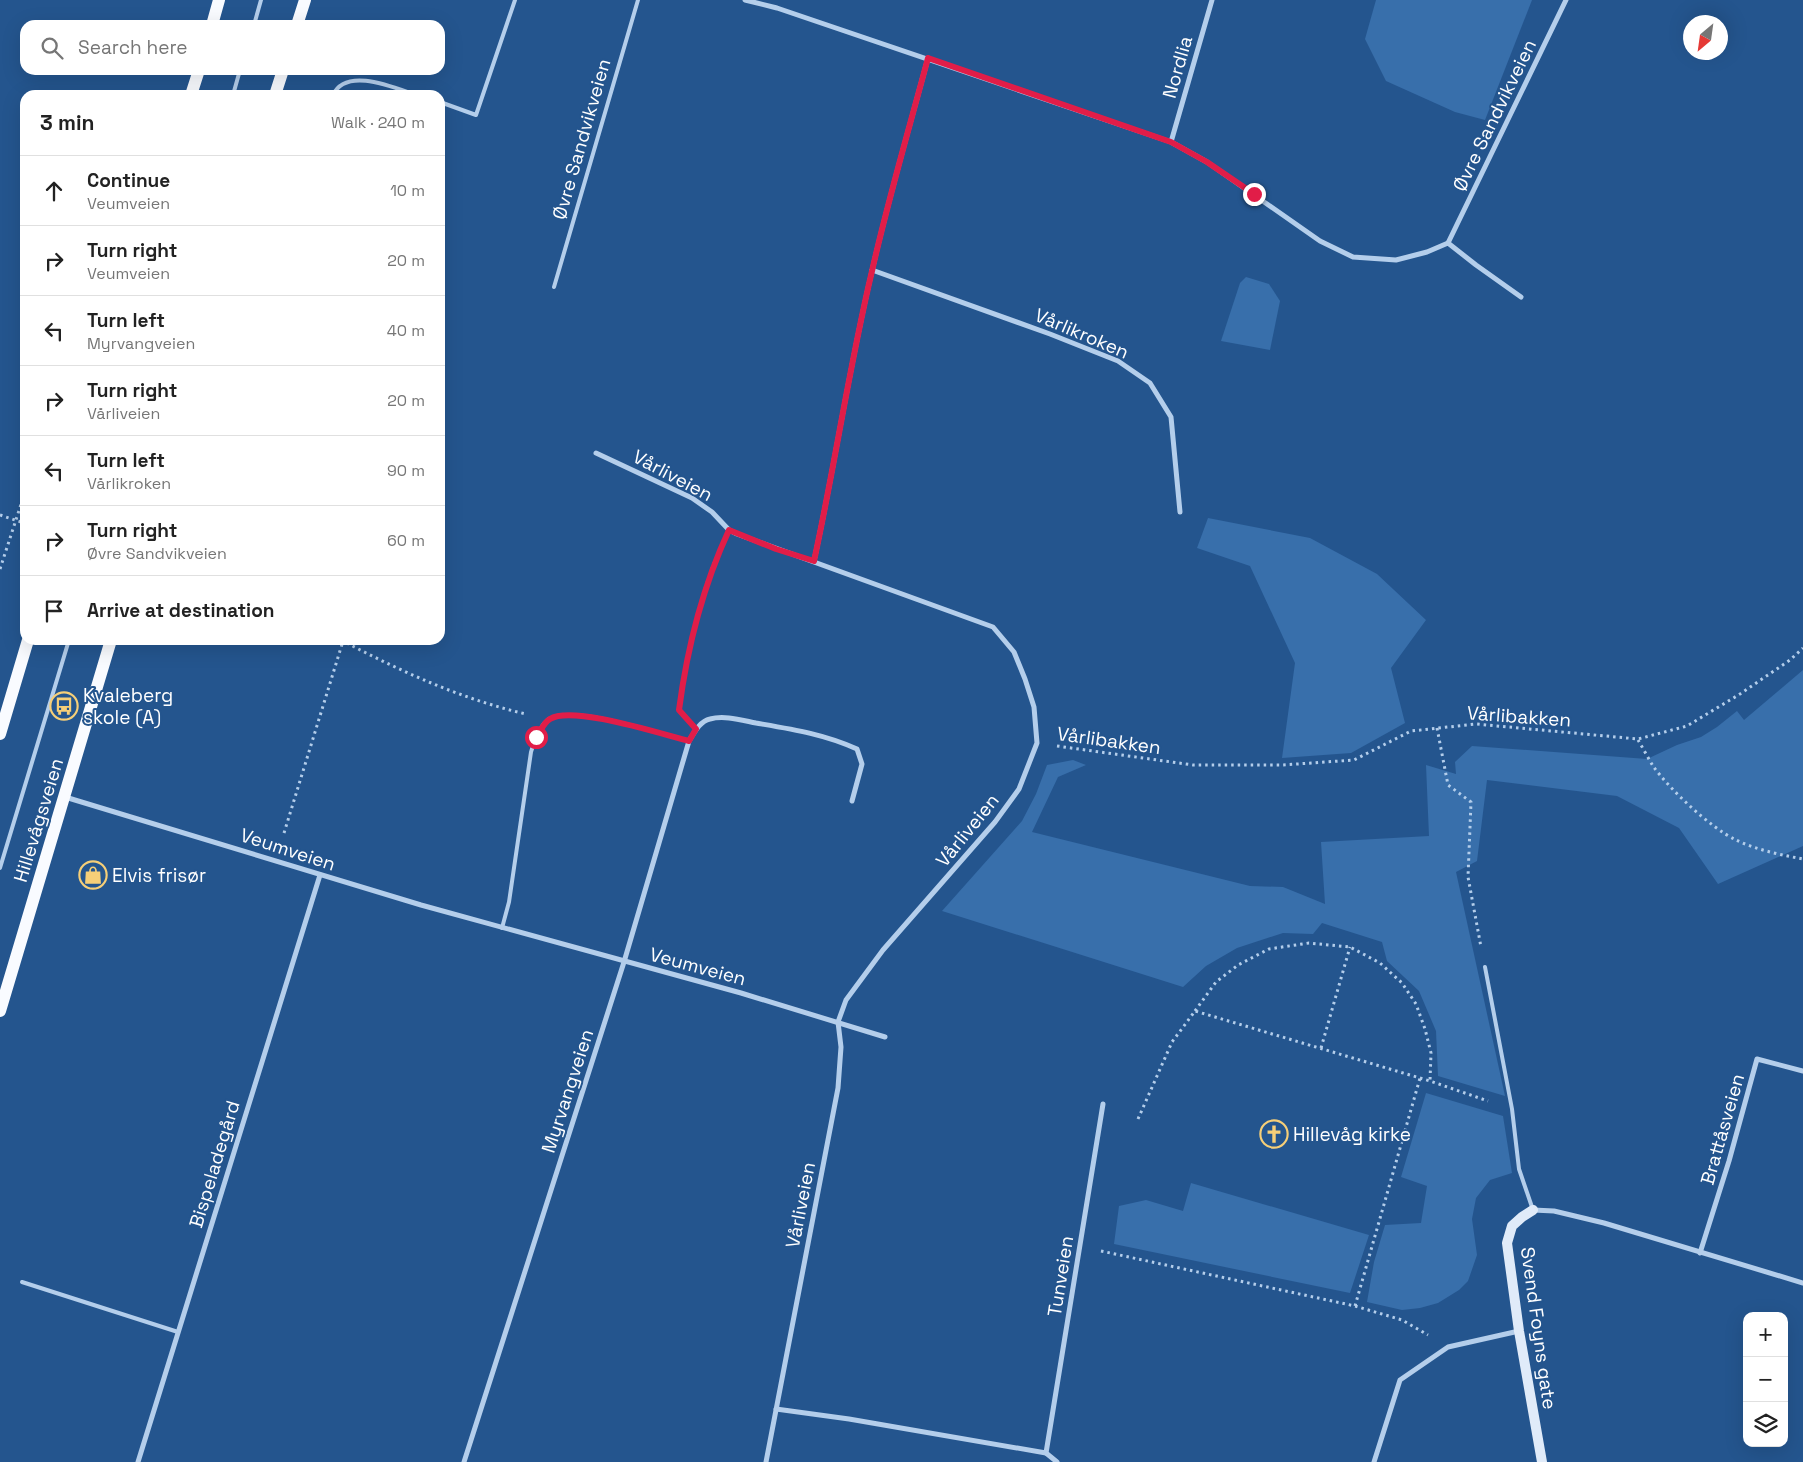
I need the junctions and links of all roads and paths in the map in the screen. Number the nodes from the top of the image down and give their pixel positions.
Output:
1 (220, 0) edge
2 (261, 0) edge
3 (305, 0) edge
4 (515, 0) edge
5 (638, 0) edge
6 (745, 0) edge
7 (1212, 0) edge
8 (1566, 0) edge
9 (214, 20) edge
10 (255, 20) edge
11 (299, 20) edge
12 (928, 58) junction
13 (197, 75) edge
14 (239, 75) edge
15 (282, 75) edge
16 (193, 90) edge
17 (234, 90) edge
18 (277, 90) edge
19 (335, 90) edge
20 (400, 90) edge
21 (445, 104) edge
22 (1171, 142) junction
23 (1448, 243) junction
24 (872, 270) junction
25 (554, 287) dead end
26 (1521, 297) dead end
27 (596, 453) dead end
28 (20, 508) edge
29 (1180, 512) dead end
30 (0, 515) edge
31 (16, 520) junction
32 (20, 522) edge
33 (729, 530) junction
34 (814, 561) junction
35 (0, 569) edge
36 (27, 645) edge
37 (67, 645) edge
38 (110, 645) edge
39 (340, 645) edge
40 (352, 645) edge
41 (1803, 648) edge
42 (549, 719) junction
43 (1437, 728) junction
44 (696, 729) junction
45 (0, 734) edge
46 (1638, 739) junction
47 (689, 741) junction
48 (1037, 743) junction
49 (65, 796) junction
50 (852, 801) dead end
51 (284, 833) dead end
52 (1803, 859) edge
53 (0, 868) edge
54 (320, 875) junction
55 (502, 928) junction
56 (1350, 947) junction
57 (624, 962) junction
58 (1485, 967) joint
59 (0, 1011) edge
60 (1195, 1011) junction
61 (838, 1022) junction
62 (885, 1038) dead end
63 (1321, 1048) junction
64 (1803, 1072) edge
65 (1420, 1078) junction
66 (1430, 1081) junction
67 (1103, 1104) dead end
68 (1512, 1110) junction
69 (1138, 1119) dead end
70 (1534, 1210) junction
71 (1080, 1246) junction
72 (1700, 1252) junction
73 (22, 1282) dead end
74 (1803, 1283) edge
75 (1355, 1306) junction
76 (1519, 1331) junction
77 (178, 1332) junction
78 (1448, 1347) junction
79 (776, 1409) junction
80 (1046, 1453) junction
81 (138, 1462) edge
82 (464, 1462) edge
83 (766, 1462) edge
84 (1057, 1462) edge
85 (1374, 1462) edge
86 (1542, 1462) edge

1 - 9 main road
2 - 10 lane
3 - 11 main road
4 - 21 lane
5 - 25 lane, Øvre Sandvikveien
6 - 12 street
7 - 22 street, Nordlia
8 - 23 street, Øvre Sandvikveien
12 - 22 street
12 - 24 street
13 - 16 main road
14 - 17 lane
15 - 18 main road
19 - 20 lane
22 - 23 street
23 - 26 street
24 - 29 street, Vårlikroken
24 - 34 street
27 - 33 street, Vårliveien
28 - 31 path
30 - 31 path
31 - 32 path
31 - 35 path
33 - 34 street, Vårliveien
33 - 44 path
34 - 48 street, Vårliveien
36 - 45 main road
37 - 53 lane, Hillevågsveien
38 - 49 main road, Hillevågsveien
39 - 51 path
40 - 42 path
41 - 46 path, Vårlibakken
42 - 47 lane
42 - 55 lane
43 - 46 path, Vårlibakken
43 - 48 path, Vårlibakken
43 - 58 path
44 - 47 street, Myrvangveien
44 - 50 street
46 - 52 path
47 - 57 street, Myrvangveien
48 - 61 street, Vårliveien
49 - 54 street, Veumveien
49 - 59 main road, Hillevågsveien
54 - 55 street, Veumveien
54 - 77 street, Bispeladegård
55 - 57 street, Veumveien
56 - 60 path
56 - 63 path
56 - 66 path
57 - 61 street, Veumveien
57 - 82 street, Myrvangveien
58 - 68 lane
60 - 63 path
60 - 69 path
61 - 62 street, Veumveien
61 - 79 street, Vårliveien
63 - 65 path
64 - 72 street, Brattåsveien
65 - 66 path
65 - 75 path
66 - 68 path
67 - 71 street, Tunveien
68 - 70 lane
70 - 72 street
70 - 76 street, Svend Foyns gate
71 - 75 path
71 - 80 street, Tunveien
72 - 74 street
73 - 77 lane
75 - 78 path
76 - 78 street
76 - 86 street, Svend Foyns gate
77 - 81 street, Bispeladegård
78 - 85 street
79 - 80 street
79 - 83 street, Vårliveien
80 - 84 street

